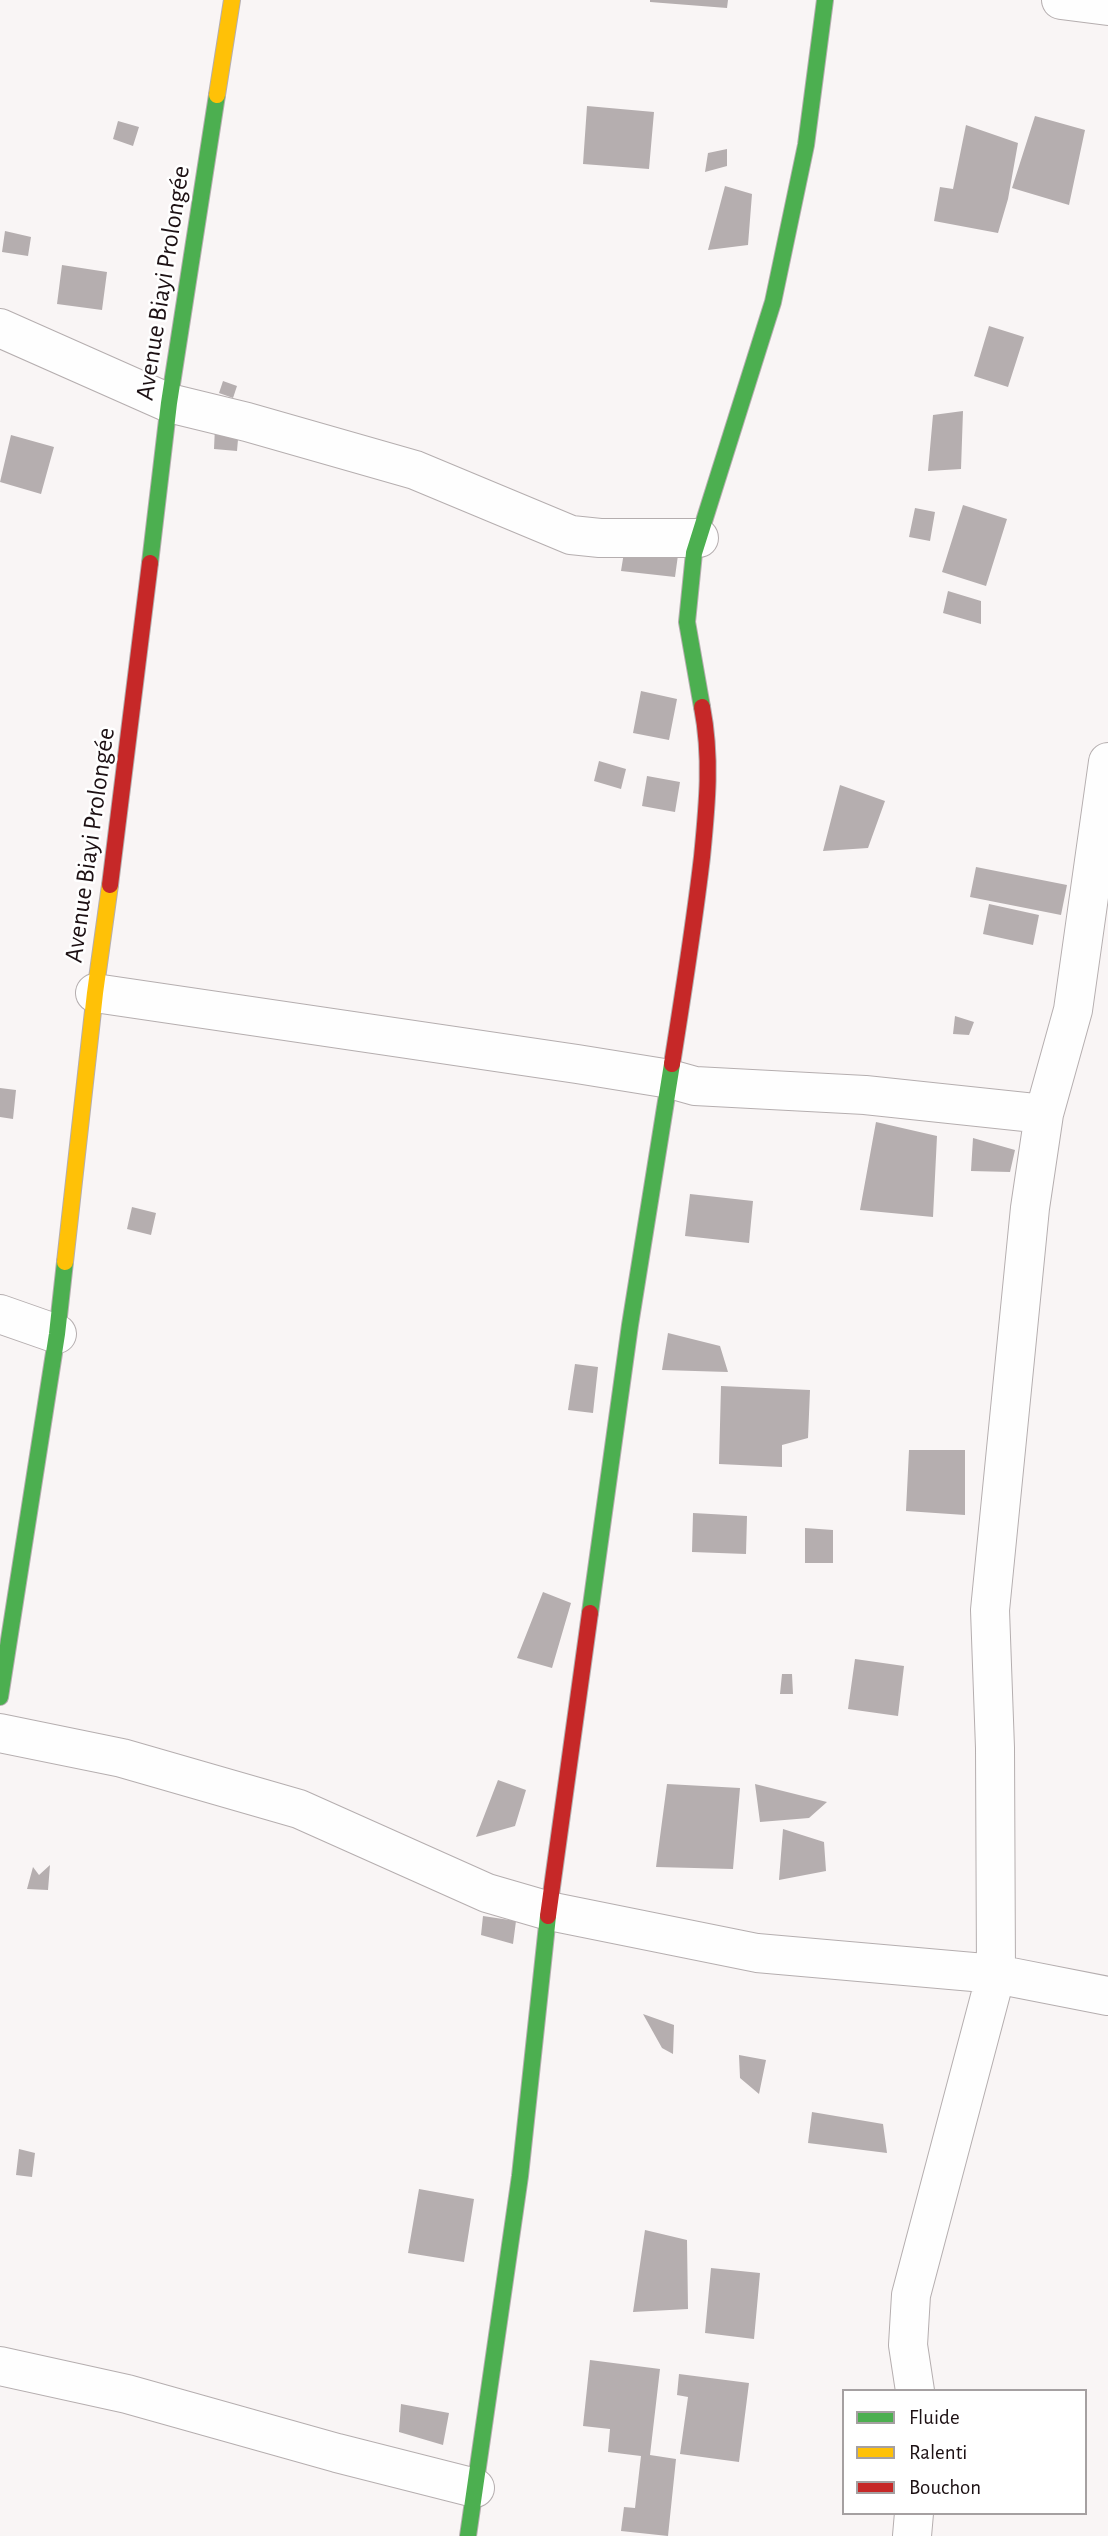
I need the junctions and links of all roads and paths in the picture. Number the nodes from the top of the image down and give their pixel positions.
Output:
1 (232, 0) edge
2 (825, 0) edge
3 (1061, 0) edge
4 (1108, 6) edge
5 (0, 328) edge
6 (169, 403) junction
7 (699, 538) junction
8 (1108, 762) edge
9 (95, 993) junction
10 (670, 1079) junction
11 (1044, 1114) junction
12 (0, 1314) edge
13 (57, 1334) junction
14 (0, 1697) edge
15 (0, 1733) edge
16 (549, 1911) junction
17 (996, 1974) junction
18 (1108, 1996) edge
19 (0, 2366) edge
20 (915, 2389) edge
21 (474, 2488) junction
22 (914, 2515) edge
23 (468, 2536) edge
24 (912, 2536) edge

1 - 6 street, Avenue Biayi Prolongée
2 - 7 street
3 - 4 street
5 - 6 street
6 - 7 street
6 - 9 street, Avenue Biayi Prolongée
7 - 10 street
8 - 11 street
9 - 10 street
9 - 13 street, Avenue Biayi Prolongée
10 - 11 street
10 - 16 street
11 - 17 street
12 - 13 street
13 - 14 street, Avenue Biayi Prolongée
15 - 16 street
16 - 17 street
16 - 21 street
17 - 18 street
17 - 20 street
19 - 21 street
21 - 23 street
22 - 24 street

